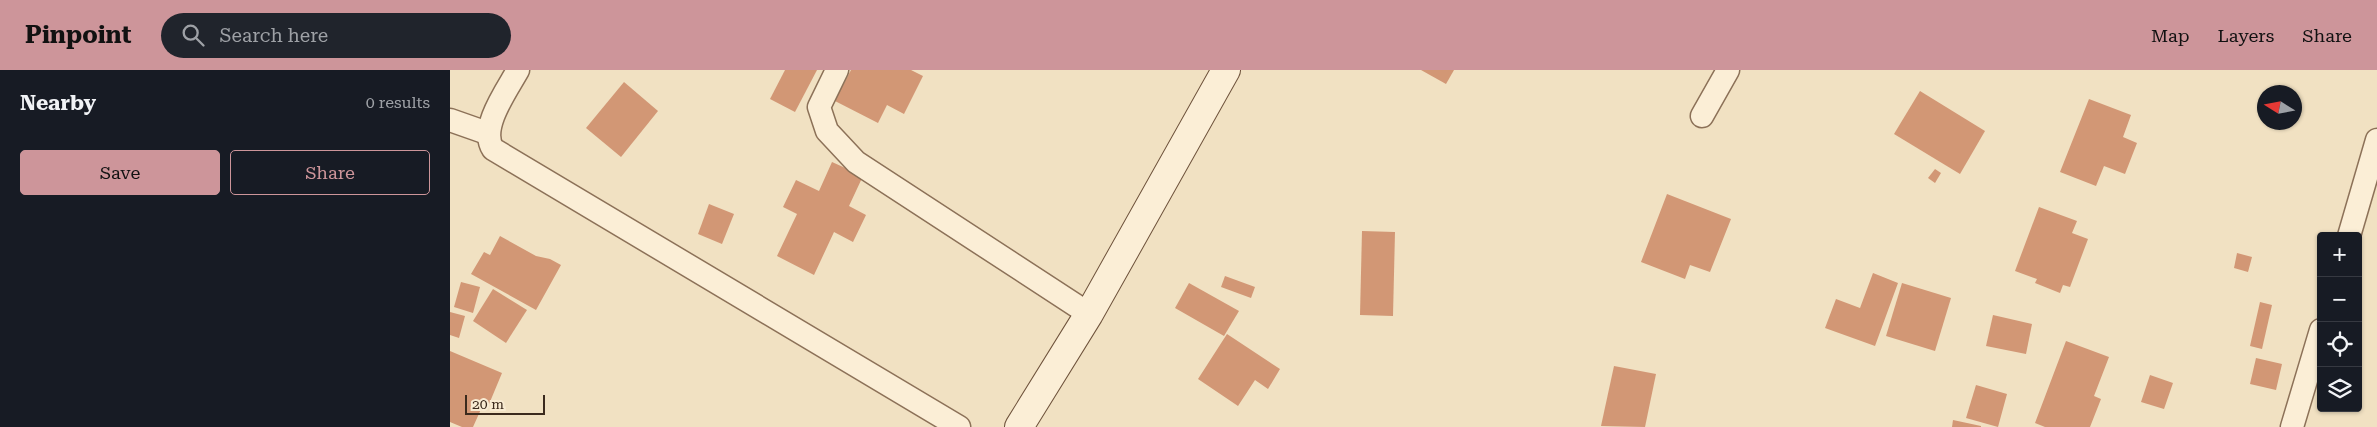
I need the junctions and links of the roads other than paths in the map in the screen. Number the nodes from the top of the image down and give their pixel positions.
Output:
1 (518, 70) edge
2 (837, 70) edge
3 (1226, 70) edge
4 (1728, 70) edge
5 (1702, 116) dead end
6 (450, 120) edge
7 (487, 133) junction
8 (2377, 140) edge
9 (2350, 232) edge
10 (1088, 314) junction
11 (2317, 343) edge
12 (959, 427) edge
13 (1019, 427) edge
14 (2292, 427) edge

1 - 7 street
2 - 10 street
3 - 10 street
4 - 5 street
6 - 7 street
7 - 12 street
8 - 9 street
10 - 13 street
11 - 14 street

